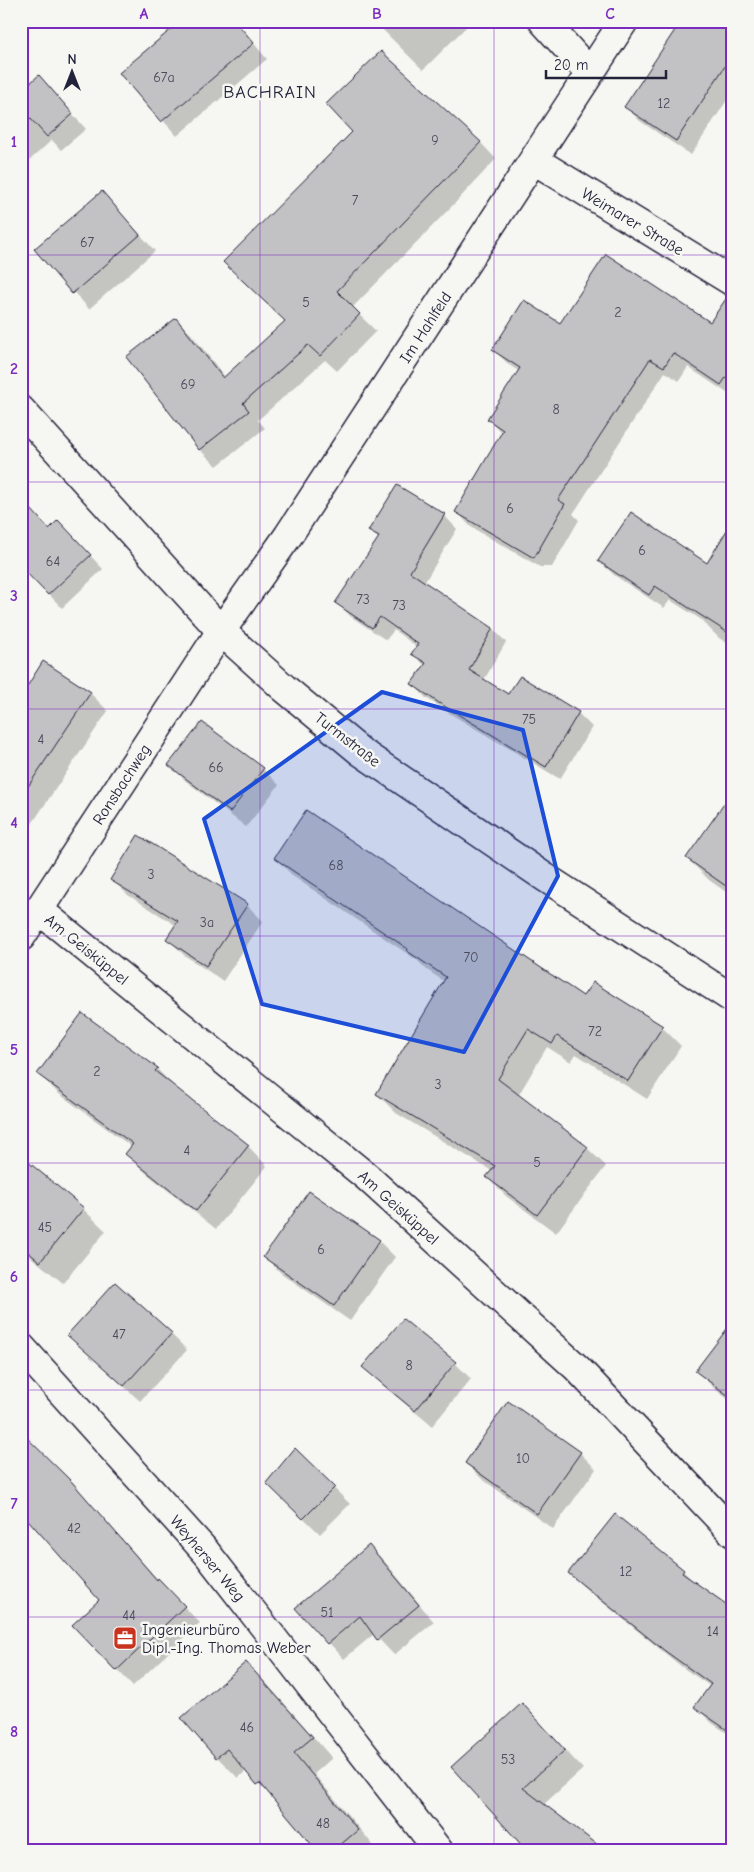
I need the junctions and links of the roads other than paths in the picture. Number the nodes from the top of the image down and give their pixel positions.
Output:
1 (542, 21) edge
2 (624, 21) edge
3 (590, 73) junction
4 (534, 160) junction
5 (733, 282) edge
6 (21, 410) edge
7 (221, 630) junction
8 (39, 910) junction
9 (21, 937) edge
10 (733, 999) edge
11 (21, 1347) edge
12 (733, 1533) edge
13 (439, 1851) edge

1 - 3 street
2 - 3 street, Im Hahlfeld
3 - 4 street, Im Hahlfeld
4 - 5 street, Weimarer Straße
4 - 7 street, Im Hahlfeld
6 - 7 street, Turmstraße
7 - 8 street, Ronsbachweg
7 - 10 street, Turmstraße
8 - 9 street, Ronsbachweg
8 - 12 street, Am Geisküppel
11 - 13 street, Weyherser Weg

